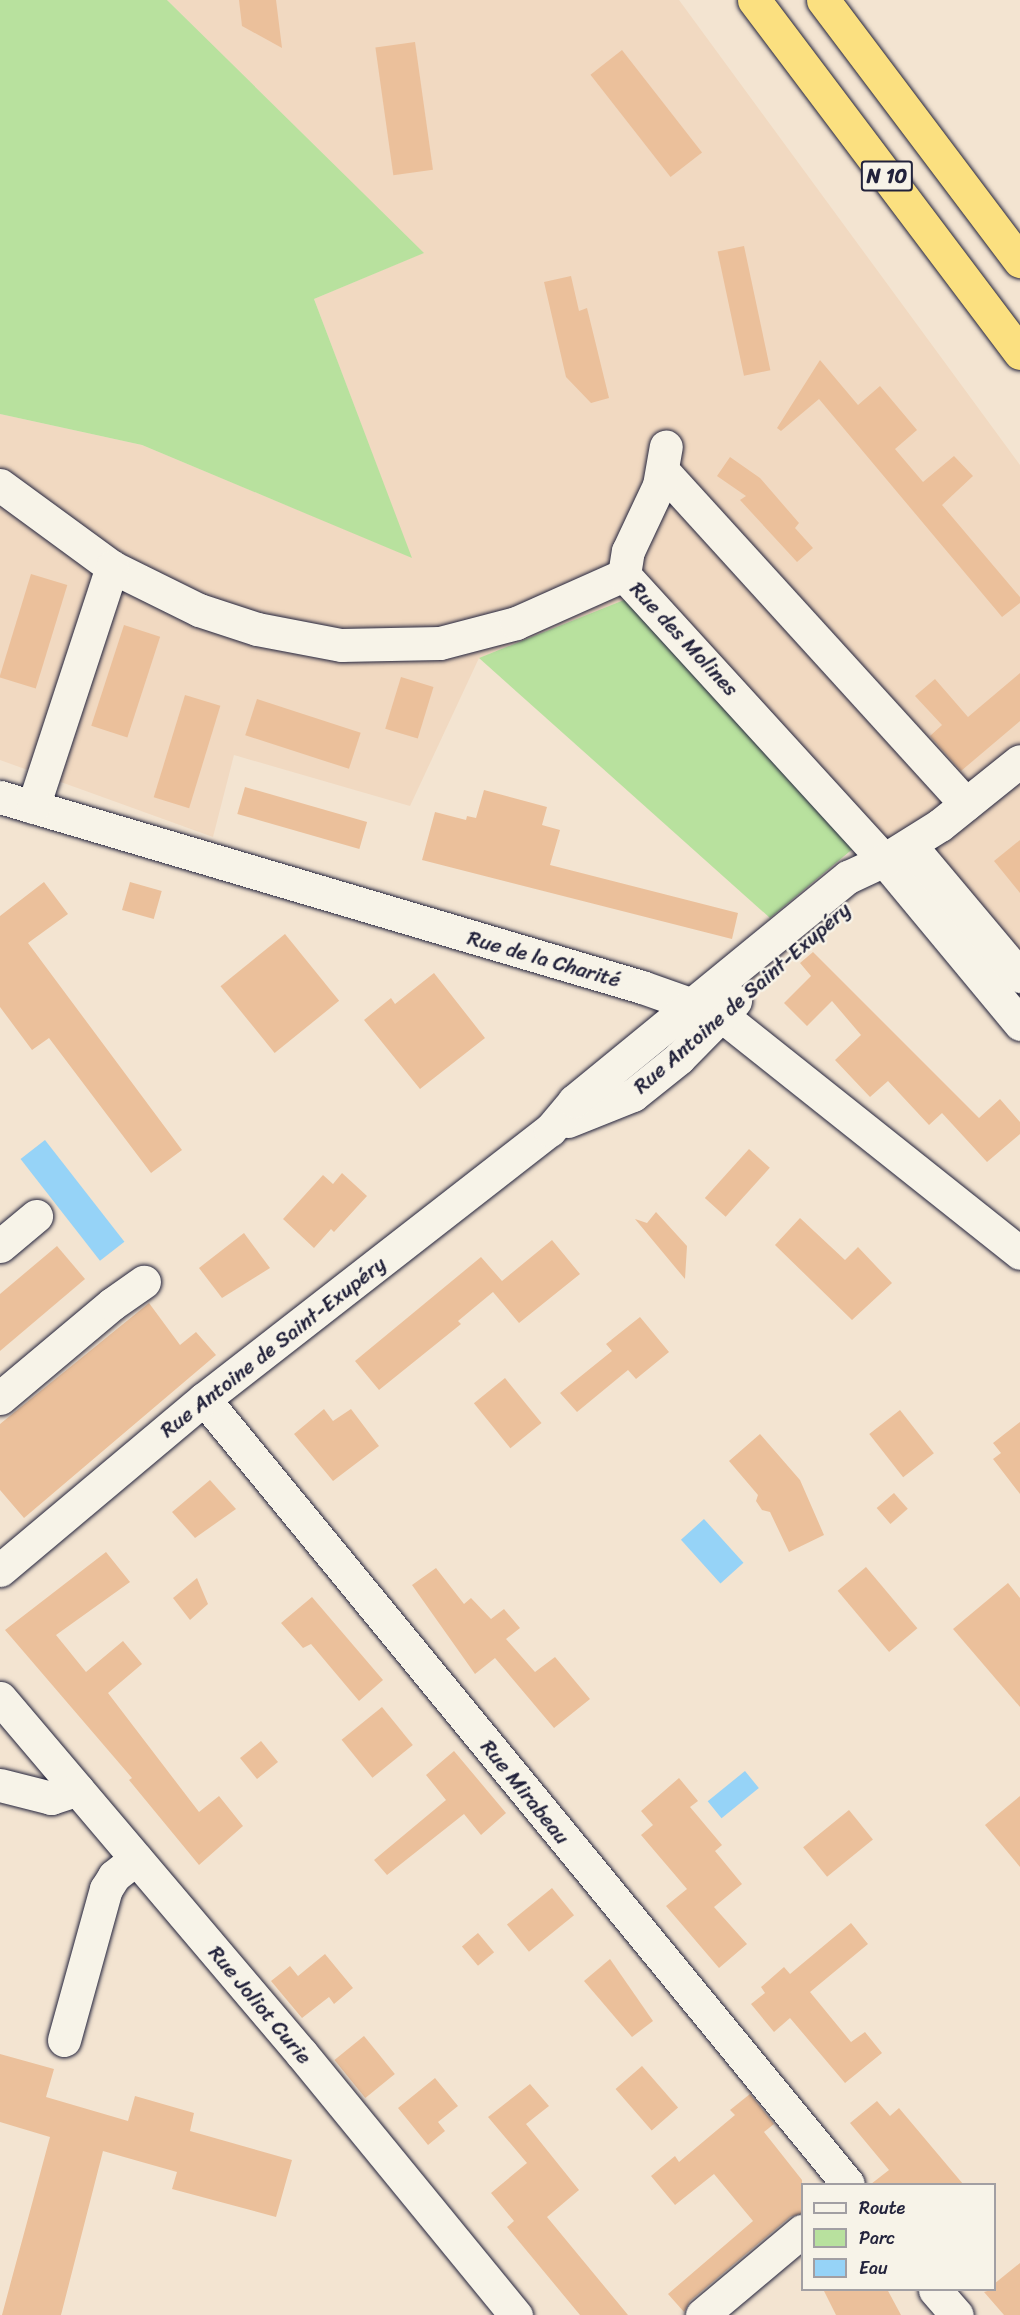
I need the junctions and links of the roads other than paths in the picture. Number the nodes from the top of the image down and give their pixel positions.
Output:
1 (754, 0) edge
2 (823, 0) edge
3 (1020, 261) edge
4 (1020, 353) edge
5 (0, 485) edge
6 (112, 567) junction
7 (624, 575) junction
8 (1020, 761) edge
9 (0, 797) edge
10 (966, 804) junction
11 (33, 807) junction
12 (897, 852) junction
13 (1020, 976) edge
14 (708, 1010) junction
15 (1020, 1024) edge
16 (36, 1216) dead end
17 (0, 1246) edge
18 (1020, 1252) edge
19 (144, 1282) dead end
20 (0, 1398) edge
21 (204, 1399) junction
22 (5, 1556) edge
23 (0, 1698) edge
24 (0, 1785) edge
25 (78, 1789) junction
26 (136, 1859) junction
27 (64, 2040) dead end
28 (847, 2183) edge
29 (801, 2232) edge
30 (938, 2291) edge
31 (505, 2311) edge
32 (702, 2315) edge
33 (957, 2315) edge

1 - 4 highway, N 10
2 - 3 highway, N 10
5 - 6 street, Rue des Molines
6 - 7 street, Rue des Molines
6 - 11 street
7 - 10 street
7 - 12 street, Rue des Molines
8 - 10 street, Rue Antoine de Saint-Exupéry
9 - 11 street, Rue de la Charité
10 - 12 street, Rue Antoine de Saint-Exupéry
11 - 14 street, Rue de la Charité
12 - 13 street
12 - 14 street, Rue Antoine de Saint-Exupéry
12 - 15 street
14 - 18 street, Rue de la Charité
14 - 21 street, Rue Antoine de Saint-Exupéry
16 - 17 street
19 - 20 street
21 - 22 street, Rue Antoine de Saint-Exupéry
21 - 28 street, Rue Mirabeau
23 - 25 street, Rue Joliot Curie
24 - 25 street
25 - 26 street, Rue Joliot Curie
26 - 27 street
26 - 31 street, Rue Joliot Curie
29 - 32 street
30 - 33 street

